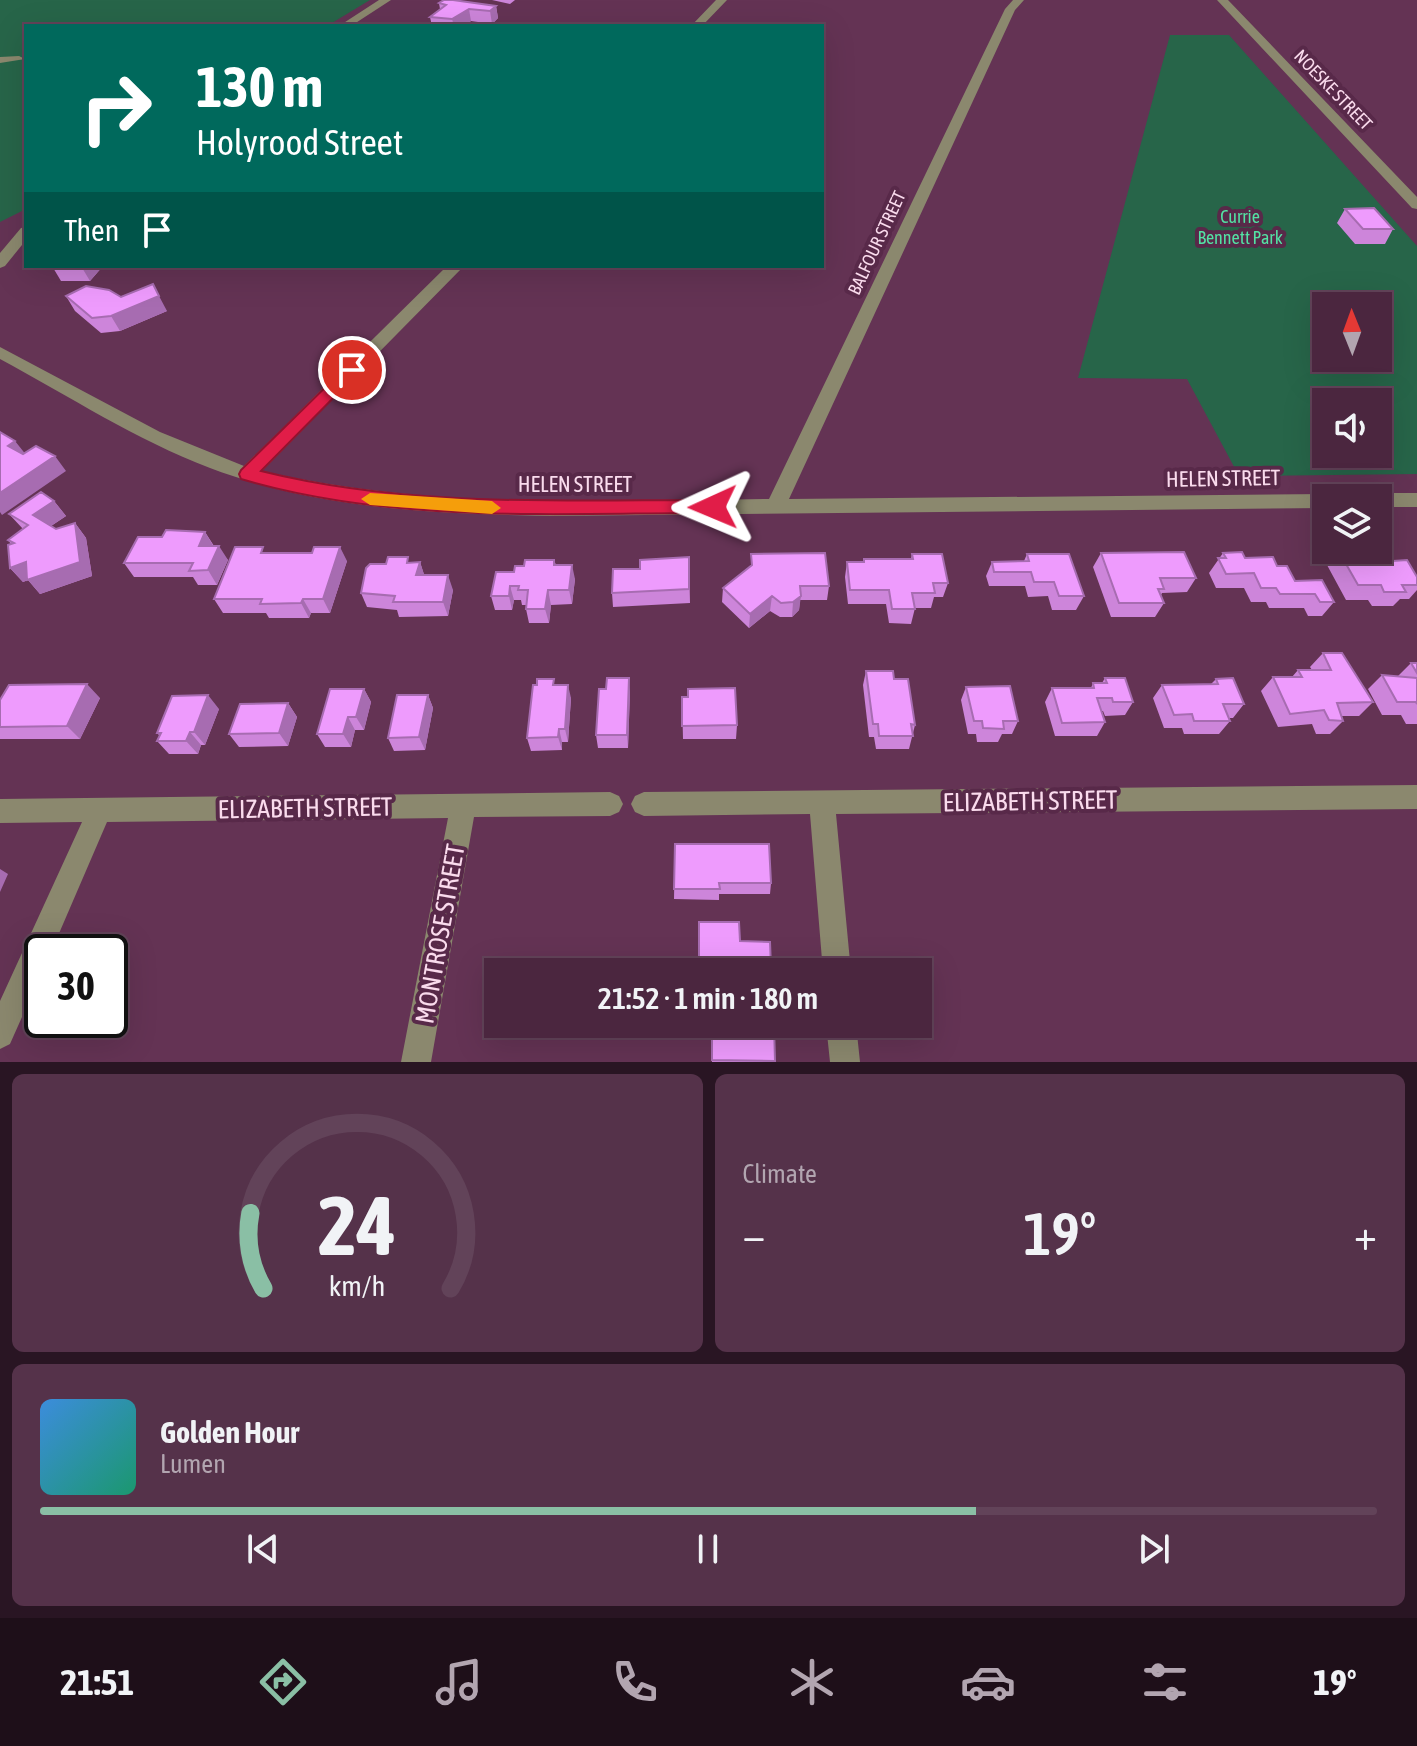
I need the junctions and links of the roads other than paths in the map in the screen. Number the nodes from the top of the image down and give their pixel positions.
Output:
1 (386, 0) edge
2 (722, 0) edge
3 (1019, 0) edge
4 (1222, 0) edge
5 (347, 24) edge
6 (698, 24) edge
7 (19, 59) dead end
8 (0, 60) edge
9 (1417, 205) edge
10 (24, 223) edge
11 (8, 230) dead end
12 (24, 233) edge
13 (0, 263) edge
14 (454, 268) edge
15 (0, 352) edge
16 (247, 474) junction
17 (1392, 500) edge
18 (1417, 500) edge
19 (1312, 501) edge
20 (776, 506) junction
21 (1417, 797) edge
22 (822, 803) junction
23 (610, 804) dead end
24 (644, 804) dead end
25 (463, 806) junction
26 (100, 810) junction
27 (0, 811) edge
28 (836, 958) edge
29 (0, 1034) edge
30 (842, 1038) edge
31 (416, 1062) edge
32 (845, 1062) edge

1 - 5 street
2 - 6 street
3 - 20 street, BALFOUR STREET
4 - 9 street, NOESKE STREET
7 - 8 street
10 - 11 street
12 - 13 street
14 - 16 street
15 - 16 street, HELEN STREET
16 - 20 street, HELEN STREET
17 - 18 street
19 - 20 street, HELEN STREET
21 - 22 street, ELIZABETH STREET
22 - 24 street, ELIZABETH STREET
22 - 28 street
23 - 25 street, ELIZABETH STREET
25 - 26 street, ELIZABETH STREET
25 - 31 street, MONTROSE STREET
26 - 27 street, ELIZABETH STREET
26 - 29 street
30 - 32 street

